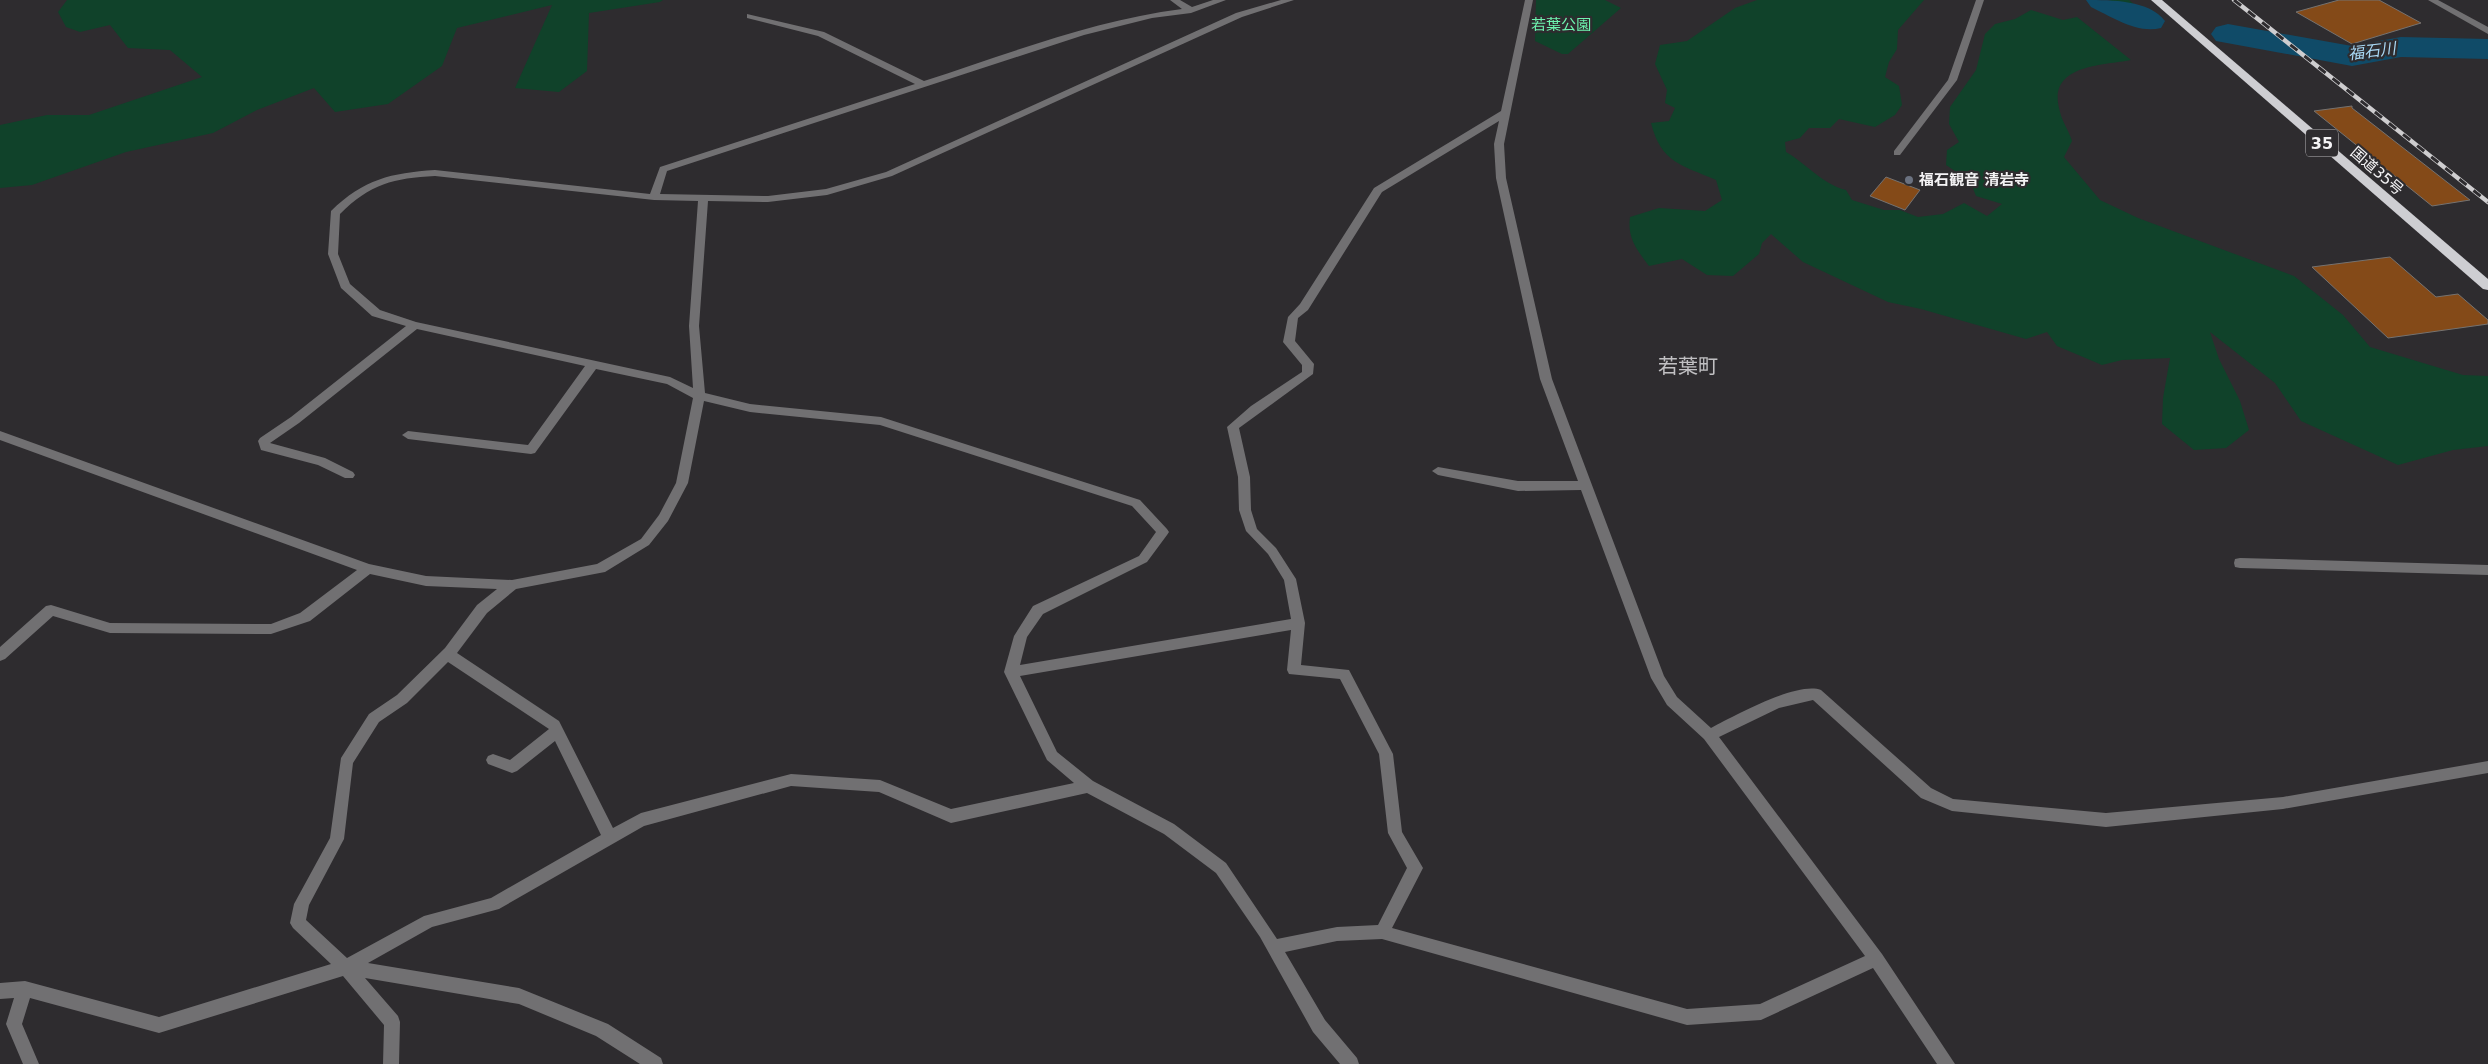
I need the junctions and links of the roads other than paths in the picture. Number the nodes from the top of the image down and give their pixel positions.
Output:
1 (1174, 0) edge
2 (1222, 0) edge
3 (1290, 0) edge
4 (1530, 0) edge
5 (1980, 0) edge
6 (2156, 0) edge
7 (2432, 0) edge
8 (1191, 10) junction
9 (750, 16) dead end
10 (2488, 31) edge
11 (924, 84) junction
12 (1505, 113) junction
13 (1897, 153) dead end
14 (654, 197) junction
15 (703, 198) junction
16 (2488, 286) edge
17 (415, 326) junction
18 (593, 364) junction
19 (699, 396) junction
20 (0, 435) edge
21 (408, 435) dead end
22 (1438, 471) dead end
23 (349, 475) dead end
24 (1585, 485) junction
25 (2240, 564) dead end
26 (368, 569) junction
27 (2488, 570) edge
28 (512, 585) junction
29 (1298, 623) junction
30 (447, 654) junction
31 (0, 655) edge
32 (1011, 672) junction
33 (557, 731) junction
34 (1709, 735) junction
35 (493, 760) dead end
36 (2488, 767) edge
37 (1088, 786) junction
38 (610, 837) junction
39 (1382, 932) junction
40 (1274, 947) junction
41 (1876, 958) junction
42 (346, 967) junction
43 (25, 989) junction
44 (0, 992) edge
45 (31, 1064) edge
46 (391, 1064) edge
47 (655, 1064) edge
48 (1351, 1064) edge
49 (1947, 1064) edge

1 - 8 street
2 - 8 street
3 - 15 street
4 - 12 street
5 - 13 street
6 - 16 highway, 国道35号 / 35
7 - 10 street
8 - 11 street
9 - 11 street
11 - 14 street
12 - 24 street
12 - 29 street
14 - 15 street
14 - 17 street
15 - 19 street
17 - 18 street
17 - 23 street
18 - 19 street
18 - 21 street
19 - 28 street
19 - 32 street
20 - 26 street
22 - 24 street
24 - 34 street
25 - 27 street
26 - 28 street
26 - 31 street
28 - 30 street
29 - 32 street
29 - 39 street
30 - 33 street
30 - 42 street
32 - 37 street
33 - 35 street
33 - 38 street
34 - 36 street
34 - 41 street
37 - 38 street
37 - 40 street
38 - 42 street
39 - 40 street
39 - 41 street
40 - 48 street
41 - 49 street
42 - 43 street
42 - 46 street
42 - 47 street
43 - 44 street
43 - 45 street

